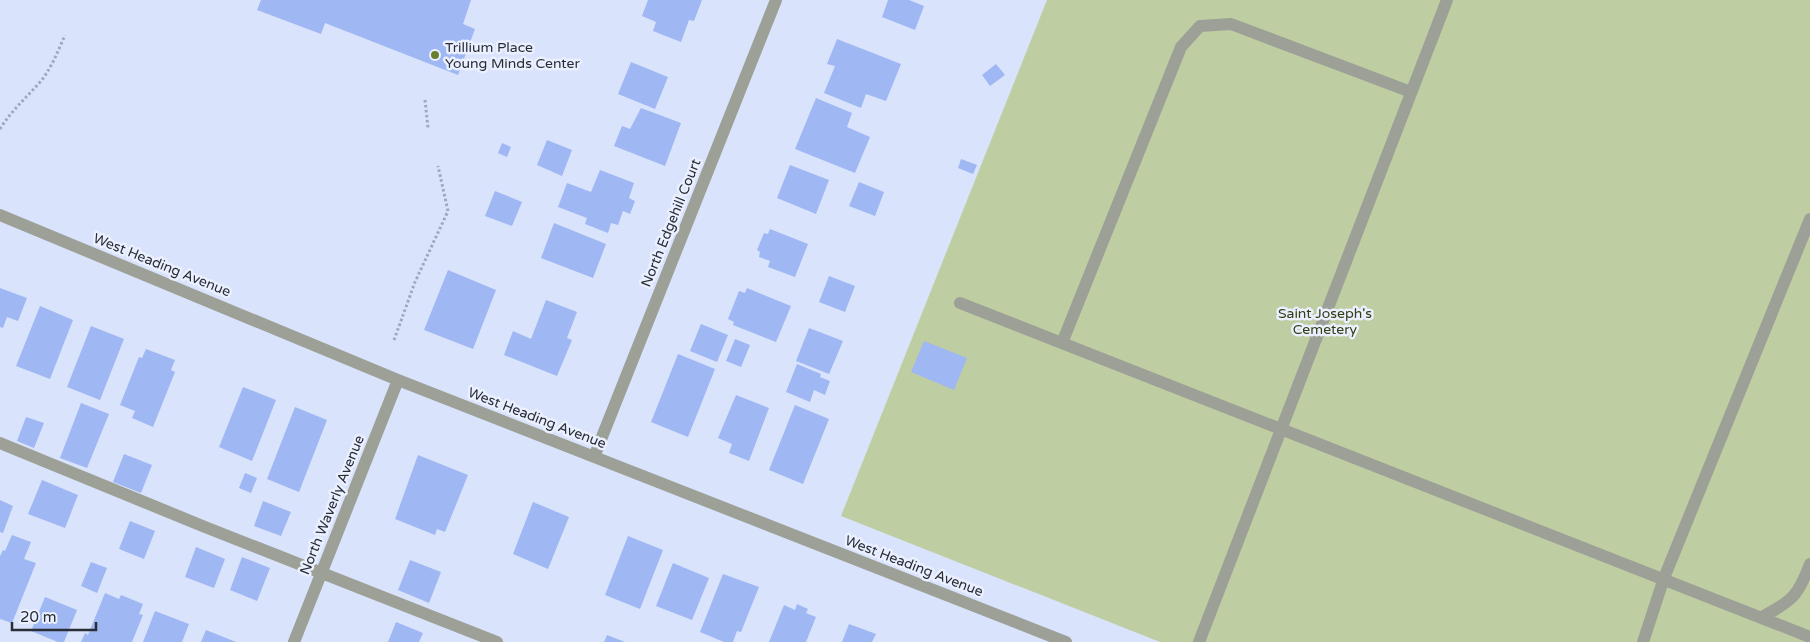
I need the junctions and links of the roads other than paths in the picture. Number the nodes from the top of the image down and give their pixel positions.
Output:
1 (776, 0) edge
2 (1447, 0) edge
3 (1411, 92) junction
4 (0, 215) edge
5 (1810, 219) edge
6 (960, 303) dead end
7 (1062, 342) junction
8 (398, 380) junction
9 (1281, 429) junction
10 (0, 443) edge
11 (594, 457) junction
12 (1810, 564) edge
13 (322, 572) junction
14 (1664, 578) junction
15 (1762, 618) junction
16 (1810, 637) edge
17 (294, 642) edge
18 (497, 642) edge
19 (1066, 642) edge
20 (1199, 642) edge
21 (1643, 642) edge

1 - 11 street, North Edgehill Court
2 - 3 street
3 - 7 street
3 - 9 street
4 - 8 street, West Heading Avenue
5 - 14 street
6 - 7 street
7 - 9 street
8 - 11 street, West Heading Avenue
8 - 13 street, North Waverly Avenue
9 - 14 street
9 - 20 street
10 - 13 street
11 - 19 street, West Heading Avenue
12 - 15 street
13 - 17 street, North Waverly Avenue
13 - 18 street
14 - 15 street
14 - 21 street
15 - 16 street

